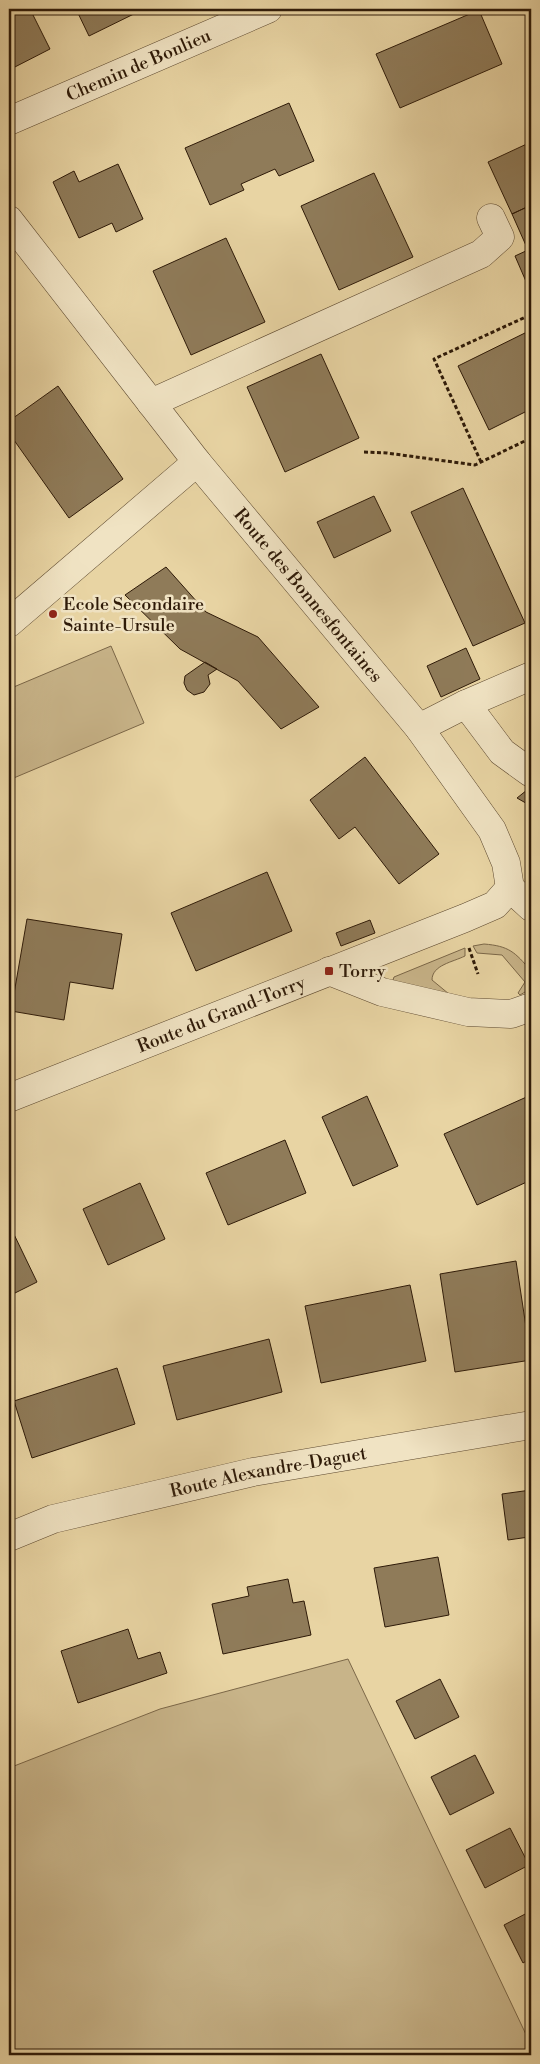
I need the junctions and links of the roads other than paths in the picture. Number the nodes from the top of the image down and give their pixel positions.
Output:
1 (268, 9) edge
2 (9, 121) edge
3 (490, 218) dead end
4 (9, 220) edge
5 (151, 403) junction
6 (197, 462) junction
7 (9, 623) edge
8 (531, 676) edge
9 (466, 704) junction
10 (419, 728) junction
11 (531, 773) edge
12 (510, 888) junction
13 (531, 906) edge
14 (329, 971) junction
15 (531, 1007) edge
16 (9, 1098) edge
17 (531, 1425) edge
18 (9, 1537) edge

1 - 2 street, Chemin de Bonlieu
3 - 5 street
4 - 5 street, Route des Bonnesfontaines
5 - 6 street, Route des Bonnesfontaines
6 - 7 street
6 - 10 street, Route des Bonnesfontaines
8 - 9 street
9 - 10 street
9 - 11 street
10 - 12 street, Route des Bonnesfontaines
12 - 13 street
12 - 14 street, Route du Grand-Torry
14 - 15 street
14 - 16 street, Route du Grand-Torry
17 - 18 street, Route Alexandre-Daguet

